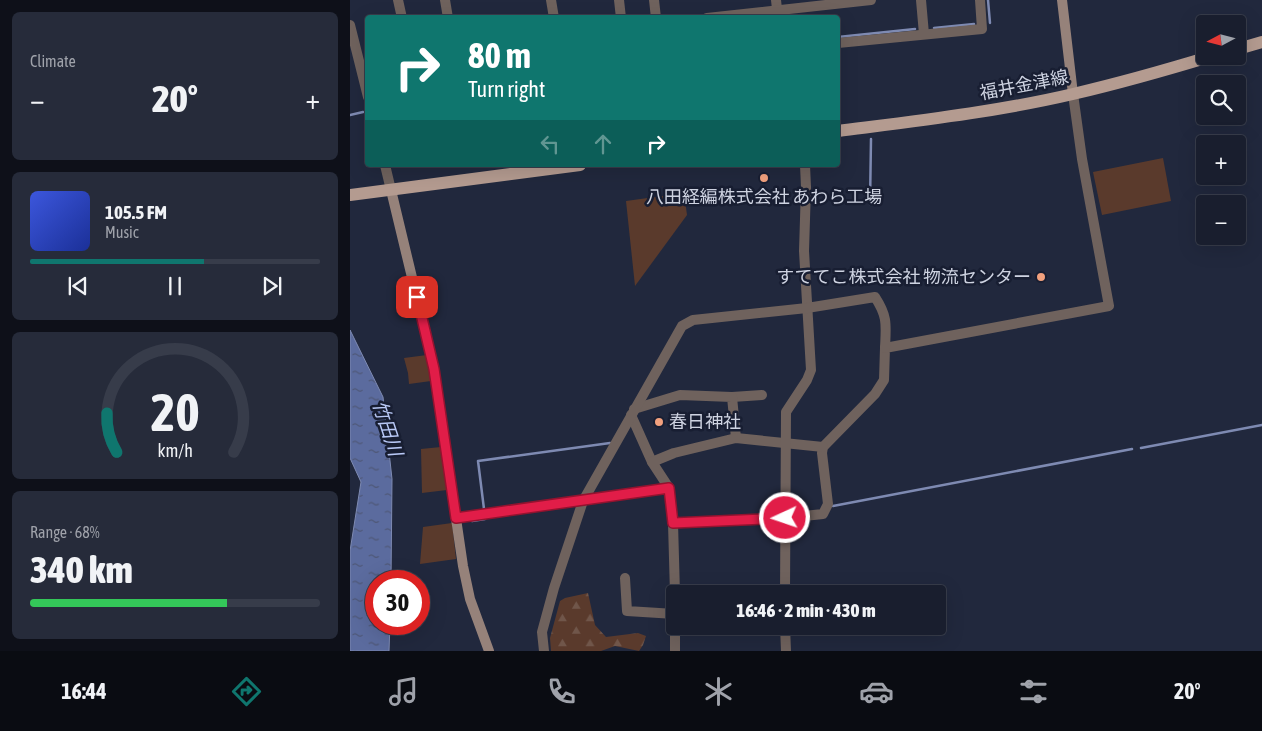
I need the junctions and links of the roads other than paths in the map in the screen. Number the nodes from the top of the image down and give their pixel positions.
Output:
1 (398, 0) edge
2 (444, 0) edge
3 (551, 0) edge
4 (619, 0) edge
5 (654, 0) edge
6 (871, 0) edge
7 (921, 0) edge
8 (980, 0) edge
9 (1062, 0) edge
10 (777, 9) edge
11 (401, 15) edge
12 (447, 15) edge
13 (554, 15) edge
14 (621, 15) edge
15 (656, 15) edge
16 (730, 15) edge
17 (350, 25) edge
18 (924, 34) junction
19 (1262, 42) edge
20 (840, 43) edge
21 (1246, 47) edge
22 (1196, 60) edge
23 (365, 85) edge
24 (1073, 94) junction
25 (840, 131) edge
26 (385, 167) edge
27 (561, 167) edge
28 (805, 167) edge
29 (391, 190) junction
30 (350, 194) edge
31 (807, 308) junction
32 (885, 348) junction
33 (762, 395) dead end
34 (732, 397) junction
35 (632, 412) junction
36 (736, 438) junction
37 (786, 444) junction
38 (823, 447) junction
39 (652, 462) junction
40 (669, 488) junction
41 (583, 500) junction
42 (456, 518) junction
43 (785, 518) junction
44 (673, 523) junction
45 (625, 578) dead end
46 (675, 585) edge
47 (784, 585) edge
48 (666, 613) edge
49 (675, 635) edge
50 (785, 635) edge
51 (489, 651) edge
52 (544, 651) edge
53 (675, 651) edge
54 (786, 651) edge

1 - 11 street
2 - 12 street
3 - 13 street
4 - 14 street
5 - 15 street
6 - 10 street
7 - 18 street
8 - 18 street
9 - 24 main road
10 - 16 street
17 - 23 street
18 - 20 street
19 - 21 main road
22 - 24 main road, 福井金津線
24 - 25 main road, 福井金津線
24 - 32 street
26 - 29 street
27 - 29 main road
28 - 31 street
29 - 30 main road
29 - 42 main road
31 - 32 street
31 - 35 street
31 - 37 street
32 - 38 street
33 - 34 street
34 - 35 street
34 - 36 street
35 - 39 street
35 - 41 street
36 - 37 street
36 - 39 street
37 - 38 street
37 - 43 street
38 - 43 street
39 - 40 street
40 - 41 street
40 - 44 street
41 - 42 street
41 - 52 street
42 - 51 main road
43 - 44 street
43 - 47 street
44 - 46 street
45 - 48 street
49 - 53 street
50 - 54 street

